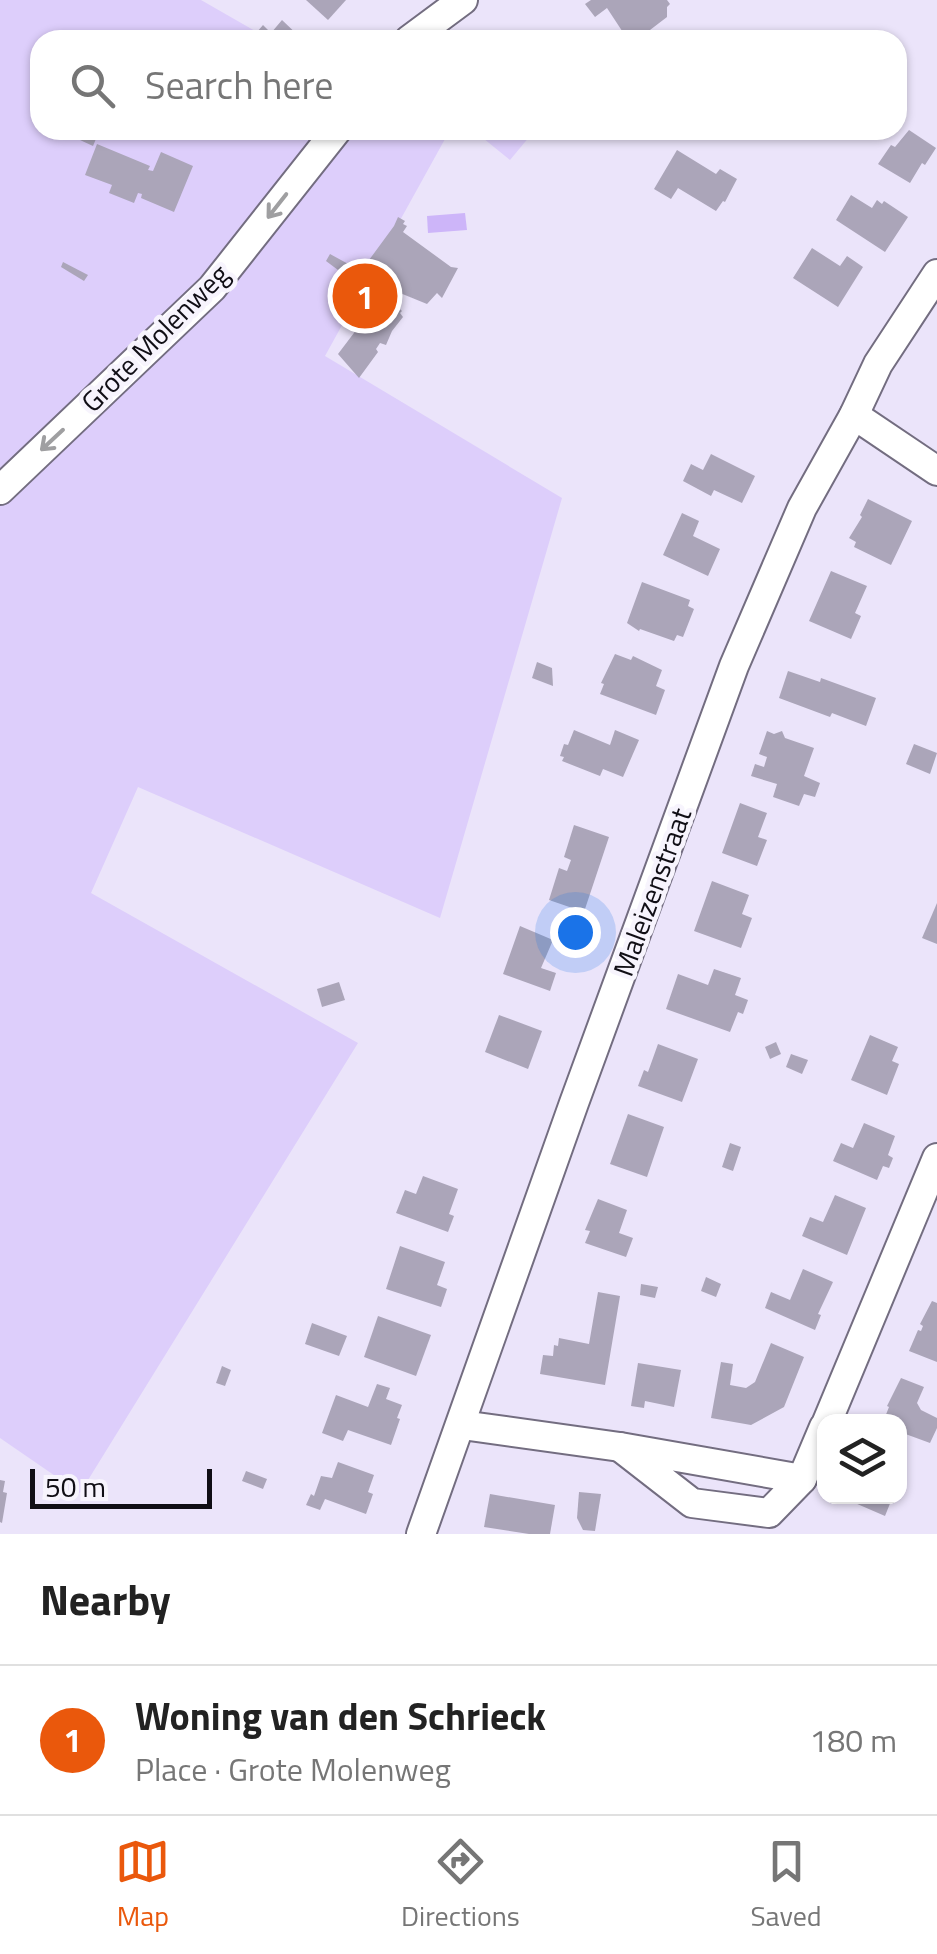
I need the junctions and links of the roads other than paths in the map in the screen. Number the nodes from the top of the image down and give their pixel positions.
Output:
1 (463, 0) edge
2 (422, 30) edge
3 (330, 140) edge
4 (937, 274) edge
5 (854, 415) junction
6 (937, 472) edge
7 (0, 490) edge
8 (937, 1158) edge
9 (830, 1414) edge
10 (462, 1424) junction
11 (817, 1445) edge
12 (620, 1447) junction
13 (802, 1479) junction
14 (421, 1534) edge

1 - 2 street
3 -> 7 street, Grote Molenweg
4 - 5 street, Maleizenstraat
5 - 6 street
5 - 10 street, Maleizenstraat
8 - 9 street
10 - 12 street
10 - 14 street, Maleizenstraat
11 - 13 street
12 - 13 street
12 - 13 street

